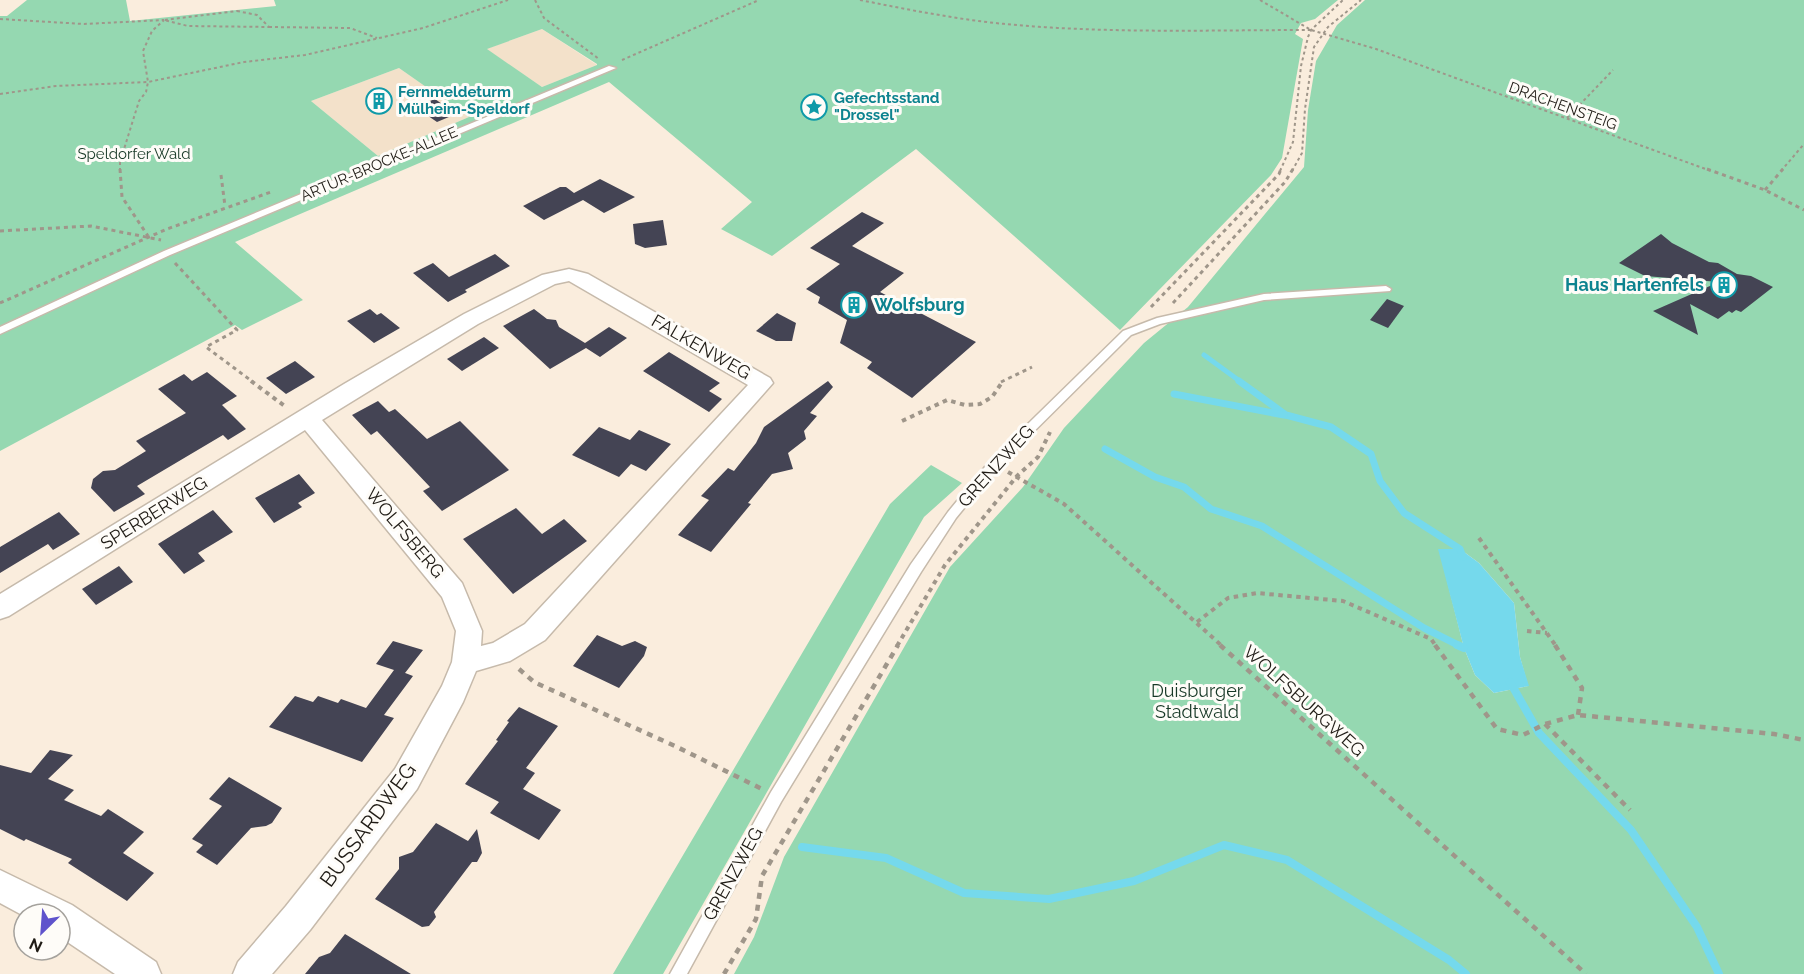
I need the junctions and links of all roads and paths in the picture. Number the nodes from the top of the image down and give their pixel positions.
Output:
1 (508, 0) edge
2 (535, 0) edge
3 (759, 0) edge
4 (860, 0) edge
5 (1260, 0) edge
6 (1343, 0) edge
7 (1361, 0) edge
8 (0, 19) edge
9 (164, 20) junction
10 (269, 27) junction
11 (1311, 30) junction
12 (1324, 34) junction
13 (377, 38) junction
14 (612, 68) junction
15 (1613, 70) dead end
16 (148, 82) junction
17 (0, 94) edge
18 (1567, 118) junction
19 (1804, 144) edge
20 (221, 175) dead end
21 (1765, 190) junction
22 (225, 206) dead end
23 (1804, 210) edge
24 (0, 231) edge
25 (148, 236) junction
26 (167, 254) junction
27 (1386, 289) dead end
28 (0, 303) edge
29 (1156, 321) junction
30 (0, 331) edge
31 (1127, 333) junction
32 (1032, 367) dead end
33 (300, 415) junction
34 (902, 421) dead end
35 (1053, 427) dead end
36 (993, 465) junction
37 (1017, 476) junction
38 (1479, 538) dead end
39 (0, 608) edge
40 (1197, 622) junction
41 (1527, 630) dead end
42 (1548, 633) junction
43 (500, 653) junction
44 (465, 662) junction
45 (1578, 716) junction
46 (1545, 724) junction
47 (1804, 740) edge
48 (776, 797) junction
49 (1630, 810) dead end
50 (0, 886) edge
51 (31, 902) edge
52 (72, 925) edge
53 (144, 974) edge
54 (250, 974) edge
55 (678, 974) edge
56 (724, 974) edge
57 (1586, 974) edge

1 - 13 path
2 - 14 path
3 - 14 path
4 - 11 path
5 - 11 path
6 - 11 path
7 - 12 path
8 - 9 path
9 - 10 path
9 - 10 path
9 - 16 path
10 - 13 path
11 - 12 path, DRACHENSTEIG
11 - 31 path
12 - 18 path, DRACHENSTEIG
12 - 29 path
13 - 16 path
14 - 26 lane, ARTUR-BROCKE-ALLEE
15 - 18 path
16 - 17 path
16 - 25 path
18 - 21 path, DRACHENSTEIG
19 - 21 path
20 - 22 path
21 - 23 path, DRACHENSTEIG
24 - 25 path
25 - 28 path
26 - 30 lane, ARTUR-BROCKE-ALLEE
26 - 33 path
27 - 29 lane
29 - 31 lane
31 - 36 lane, GRENZWEG
32 - 34 path
33 - 39 street, SPERBERWEG
33 - 43 street, FALKENWEG
33 - 44 street, WOLFSBERG
35 - 37 path
36 - 37 path, WOLFSBURGWEG
36 - 48 lane, GRENZWEG
37 - 40 path, WOLFSBURGWEG
37 - 56 path
38 - 42 path
40 - 46 path
40 - 57 path, WOLFSBURGWEG
41 - 42 path
42 - 45 path
43 - 44 street, FALKENWEG
43 - 48 path
44 - 54 street, BUSSARDWEG
45 - 46 path
45 - 47 path
46 - 49 path
48 - 55 lane, GRENZWEG
50 - 51 street
52 - 53 street

